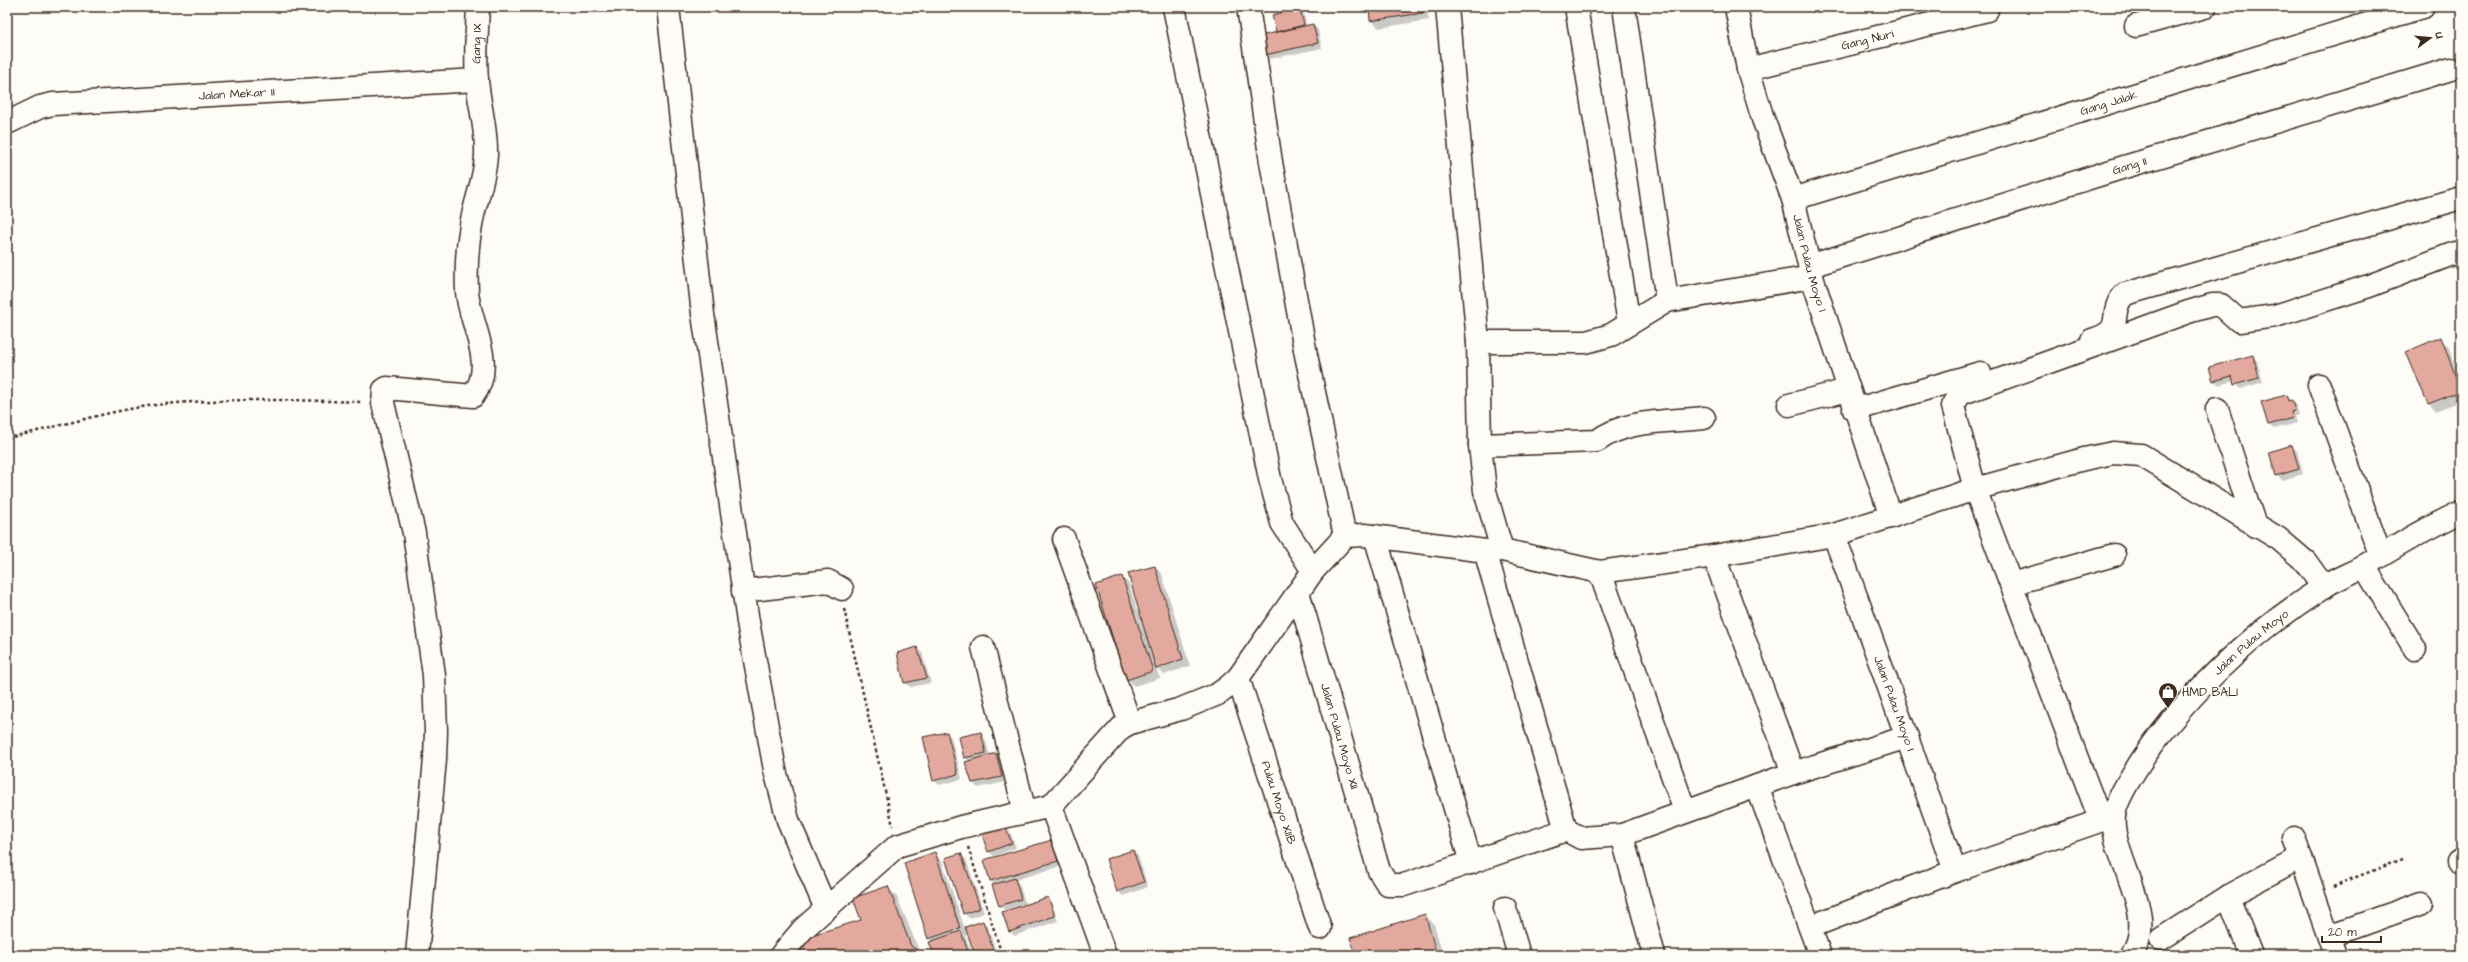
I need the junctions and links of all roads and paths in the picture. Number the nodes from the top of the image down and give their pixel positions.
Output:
1 (478, 7) edge
2 (668, 7) edge
3 (1174, 7) edge
4 (1248, 7) edge
5 (1447, 7) edge
6 (1576, 7) edge
7 (1624, 7) edge
8 (1736, 7) edge
9 (2205, 7) edge
10 (2423, 7) edge
11 (1987, 10) dead end
12 (2136, 26) dead end
13 (1748, 69) junction
14 (2450, 69) dead end
15 (474, 80) junction
16 (7, 123) edge
17 (2461, 198) edge
18 (1794, 199) junction
19 (2455, 253) dead end
20 (1811, 271) junction
21 (1667, 302) junction
22 (1629, 323) junction
23 (1478, 342) junction
24 (2319, 385) dead end
25 (1851, 400) junction
26 (383, 403) junction
27 (1789, 405) dead end
28 (2217, 408) dead end
29 (1704, 418) dead end
30 (7, 438) edge
31 (1480, 445) junction
32 (1975, 489) junction
33 (2461, 512) edge
34 (1891, 517) junction
35 (2255, 526) junction
36 (1834, 535) junction
37 (1345, 536) junction
38 (1375, 536) junction
39 (1064, 539) dead end
40 (1495, 541) junction
41 (2114, 554) dead end
42 (1714, 556) junction
43 (2372, 560) junction
44 (1313, 571) junction
45 (1600, 572) junction
46 (2011, 584) junction
47 (2324, 587) junction
48 (842, 589) joint
49 (743, 591) junction
50 (1298, 592) junction
51 (983, 647) dead end
52 (2415, 649) dead end
53 (1238, 678) junction
54 (1127, 714) junction
55 (1907, 737) junction
56 (1793, 773) junction
57 (1757, 786) junction
58 (1051, 806) junction
59 (1685, 811) junction
60 (1025, 812) junction
61 (2107, 818) junction
62 (961, 827) junction
63 (1566, 830) junction
64 (1622, 835) junction
65 (897, 846) junction
66 (2403, 860) dead end
67 (1472, 863) junction
68 (1955, 871) junction
69 (2314, 894) junction
70 (2228, 896) junction
71 (2422, 903) dead end
72 (1505, 908) dead end
73 (826, 909) junction
74 (2141, 922) junction
75 (1810, 927) junction
76 (1320, 928) dead end
77 (2332, 945) edge
78 (2166, 947) edge
79 (417, 955) edge
80 (781, 955) edge
81 (1002, 955) edge
82 (1105, 955) edge
83 (1519, 955) edge
84 (1654, 955) edge
85 (1820, 955) edge
86 (2131, 955) edge
87 (2251, 955) edge

1 - 15 street, Gang IX
2 - 49 street
3 - 44 street
4 - 37 street
5 - 23 street
6 - 22 street
7 - 21 street
8 - 13 street, Jalan Pulau Moyo I
9 - 12 street
10 - 18 street, Gang Jalak
11 - 13 street, Gang Nuri
13 - 18 street, Jalan Pulau Moyo I
14 - 20 street, Gang II
15 - 16 street, Jalan Mekar II
15 - 26 street, Gang IX
17 - 25 street
18 - 20 street, Jalan Pulau Moyo I
19 - 32 street
20 - 21 street, Gang II
20 - 25 street, Jalan Pulau Moyo I
21 - 22 street, Gang II
22 - 23 street, Gang II
23 - 31 street
24 - 43 street
25 - 27 street
25 - 34 street, Jalan Pulau Moyo I
26 - 30 path
26 - 79 street
28 - 35 street
29 - 31 street
31 - 40 street
32 - 34 street
32 - 35 street
32 - 46 street
33 - 43 street, Jalan Pulau Moyo
34 - 36 street
35 - 47 street
36 - 42 street
36 - 55 street, Jalan Pulau Moyo I
37 - 38 street
37 - 44 street
38 - 40 street
38 - 67 street
39 - 54 street
40 - 45 street
40 - 63 street
41 - 46 street
42 - 45 street
42 - 56 street
43 - 47 street, Jalan Pulau Moyo
43 - 52 street
44 - 50 street
45 - 59 street
46 - 61 street
47 - 61 street, Jalan Pulau Moyo
48 - 49 street
48 - 65 path
49 - 73 street
50 - 53 street
50 - 67 street, Jalan Pulau Moyo XII
51 - 60 street
53 - 54 street
53 - 76 street, Pulau Moyo XIIB
54 - 58 street
55 - 56 street
55 - 68 street, Jalan Pulau Moyo I
56 - 57 street
57 - 59 street
57 - 75 street
58 - 60 street
58 - 82 street
59 - 64 street
60 - 62 street
61 - 68 street
61 - 74 street
62 - 65 street
62 - 81 path
63 - 64 street
63 - 67 street
64 - 84 street
65 - 73 street
66 - 69 path
68 - 75 street
69 - 70 street
69 - 77 street
70 - 78 street
70 - 87 street
71 - 77 street
72 - 83 street
73 - 80 street
74 - 78 street
74 - 86 street
75 - 85 street

